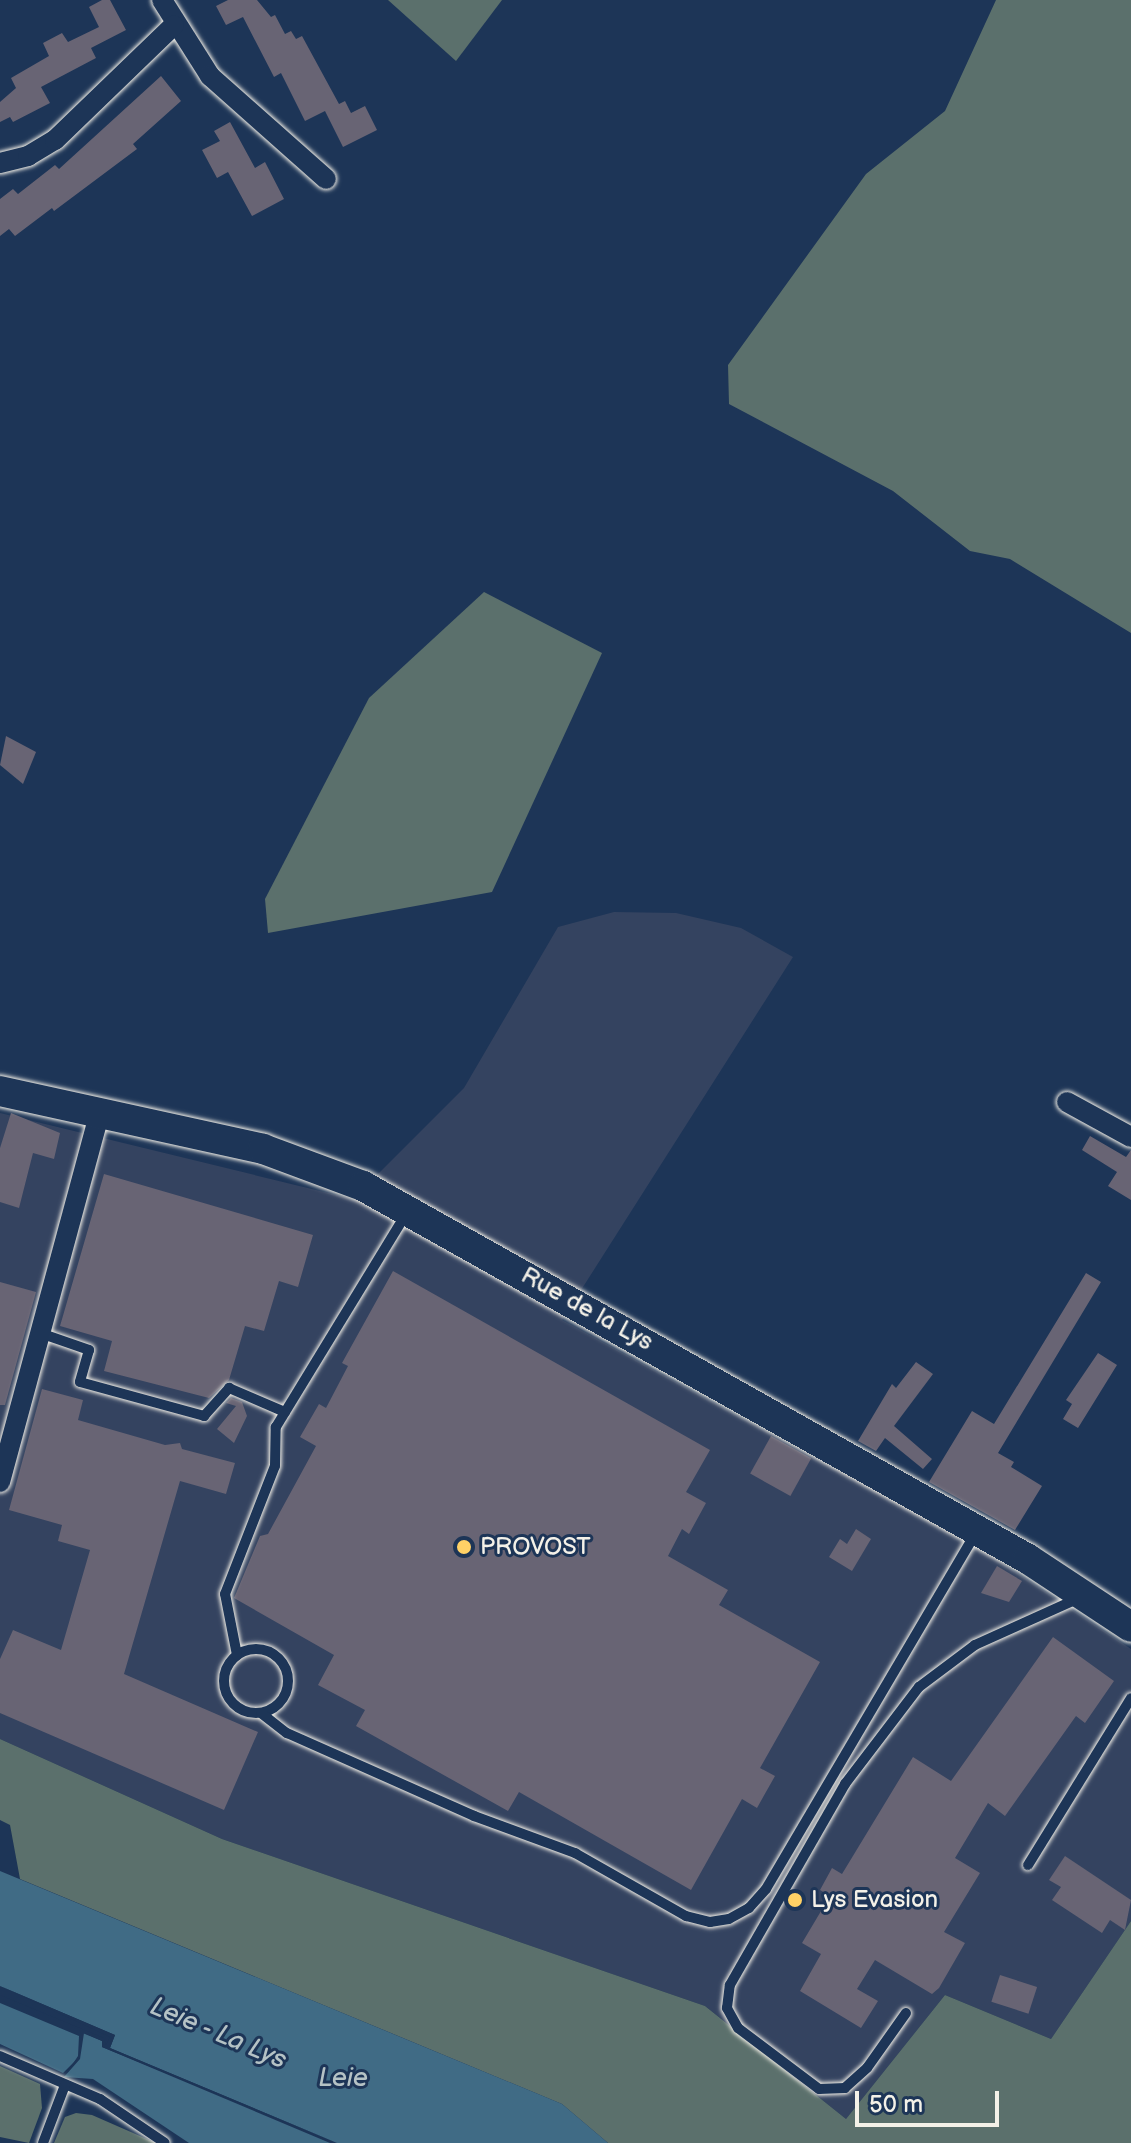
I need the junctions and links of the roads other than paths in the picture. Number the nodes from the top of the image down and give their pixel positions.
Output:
1 (162, 0) edge
2 (174, 25) junction
3 (0, 163) edge
4 (326, 179) dead end
5 (0, 1091) edge
6 (1067, 1102) dead end
7 (100, 1112) junction
8 (1131, 1137) edge
9 (409, 1209) junction
10 (40, 1333) junction
11 (285, 1412) junction
12 (0, 1482) edge
13 (978, 1531) junction
14 (1086, 1595) junction
15 (1131, 1627) edge
16 (237, 1655) junction
17 (1131, 1698) edge
18 (261, 1713) junction
19 (1028, 1865) dead end
20 (906, 2013) dead end
21 (0, 2056) edge
22 (65, 2085) junction
23 (43, 2143) edge
24 (165, 2143) edge

1 - 2 street
2 - 3 street
2 - 4 street
5 - 7 main road, Rue de la Lys
6 - 8 street
7 - 9 main road, Rue de la Lys
7 - 10 street
9 - 11 lane
9 - 13 main road, Rue de la Lys
10 - 11 lane
10 - 12 street
11 - 16 lane
13 - 14 main road, Rue de la Lys
13 - 18 lane
14 - 15 main road, Rue de la Lys
14 - 20 lane
16 - 18 lane
16 - 18 lane
17 - 19 lane
21 - 22 lane
22 - 23 lane
22 - 24 lane

